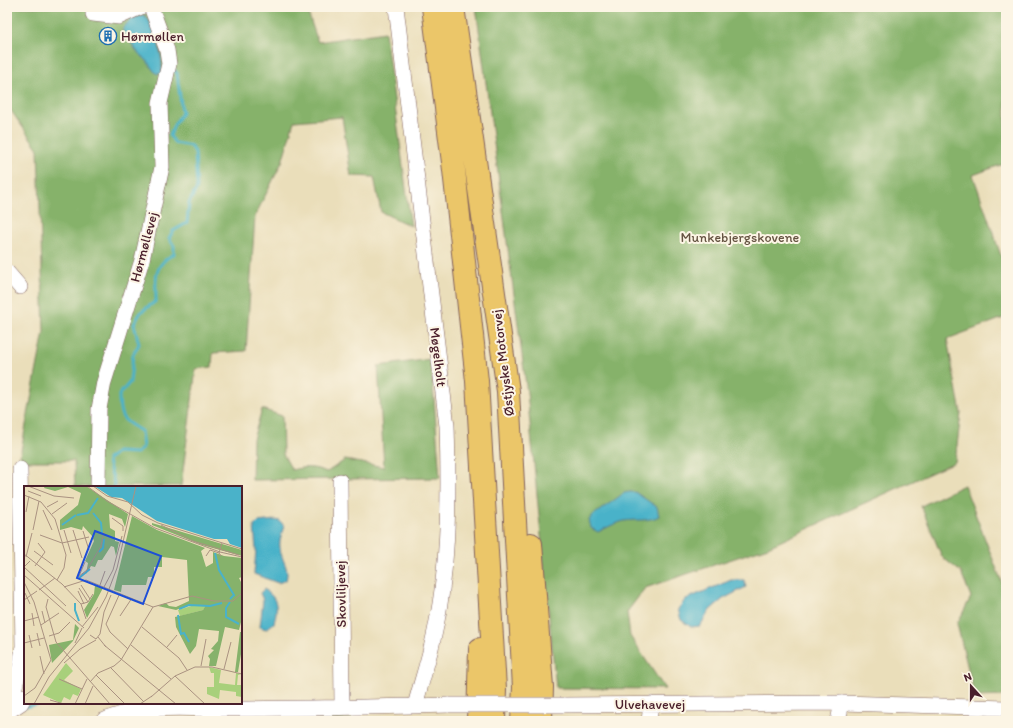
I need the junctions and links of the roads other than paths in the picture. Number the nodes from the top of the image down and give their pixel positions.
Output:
1 (141, 7) edge
2 (151, 7) edge
3 (396, 7) edge
4 (433, 7) edge
5 (453, 7) edge
6 (93, 14) dead end
7 (7, 272) edge
8 (20, 287) dead end
9 (508, 392) junction
10 (20, 469) dead end
11 (340, 481) dead end
12 (98, 486) edge
13 (485, 508) junction
14 (24, 698) edge
15 (842, 703) junction
16 (651, 704) junction
17 (342, 706) junction
18 (415, 706) junction
19 (1006, 708) edge
20 (8, 715) edge
21 (103, 721) edge
22 (478, 721) edge
23 (494, 721) edge
24 (522, 721) edge
25 (541, 721) edge
26 (649, 721) edge
27 (838, 721) edge

1 - 6 street
2 - 12 street, Hørmøllevej
3 - 18 street, Møgelholt
4 - 13 highway, Østjyske Motorvej
5 - 9 highway, Østjyske Motorvej
7 - 8 street
9 - 24 highway, Østjyske Motorvej
9 - 25 highway
10 - 20 street
11 - 17 street, Skovliljevej
13 - 22 highway
13 - 23 highway, Østjyske Motorvej
14 - 20 street
15 - 16 street, Ulvehavevej
15 - 19 street, Ulvehavevej
15 - 27 street
16 - 18 street, Ulvehavevej, bridge
16 - 26 street
17 - 18 street, Ulvehavevej
17 - 21 street, Ulvehavevej

